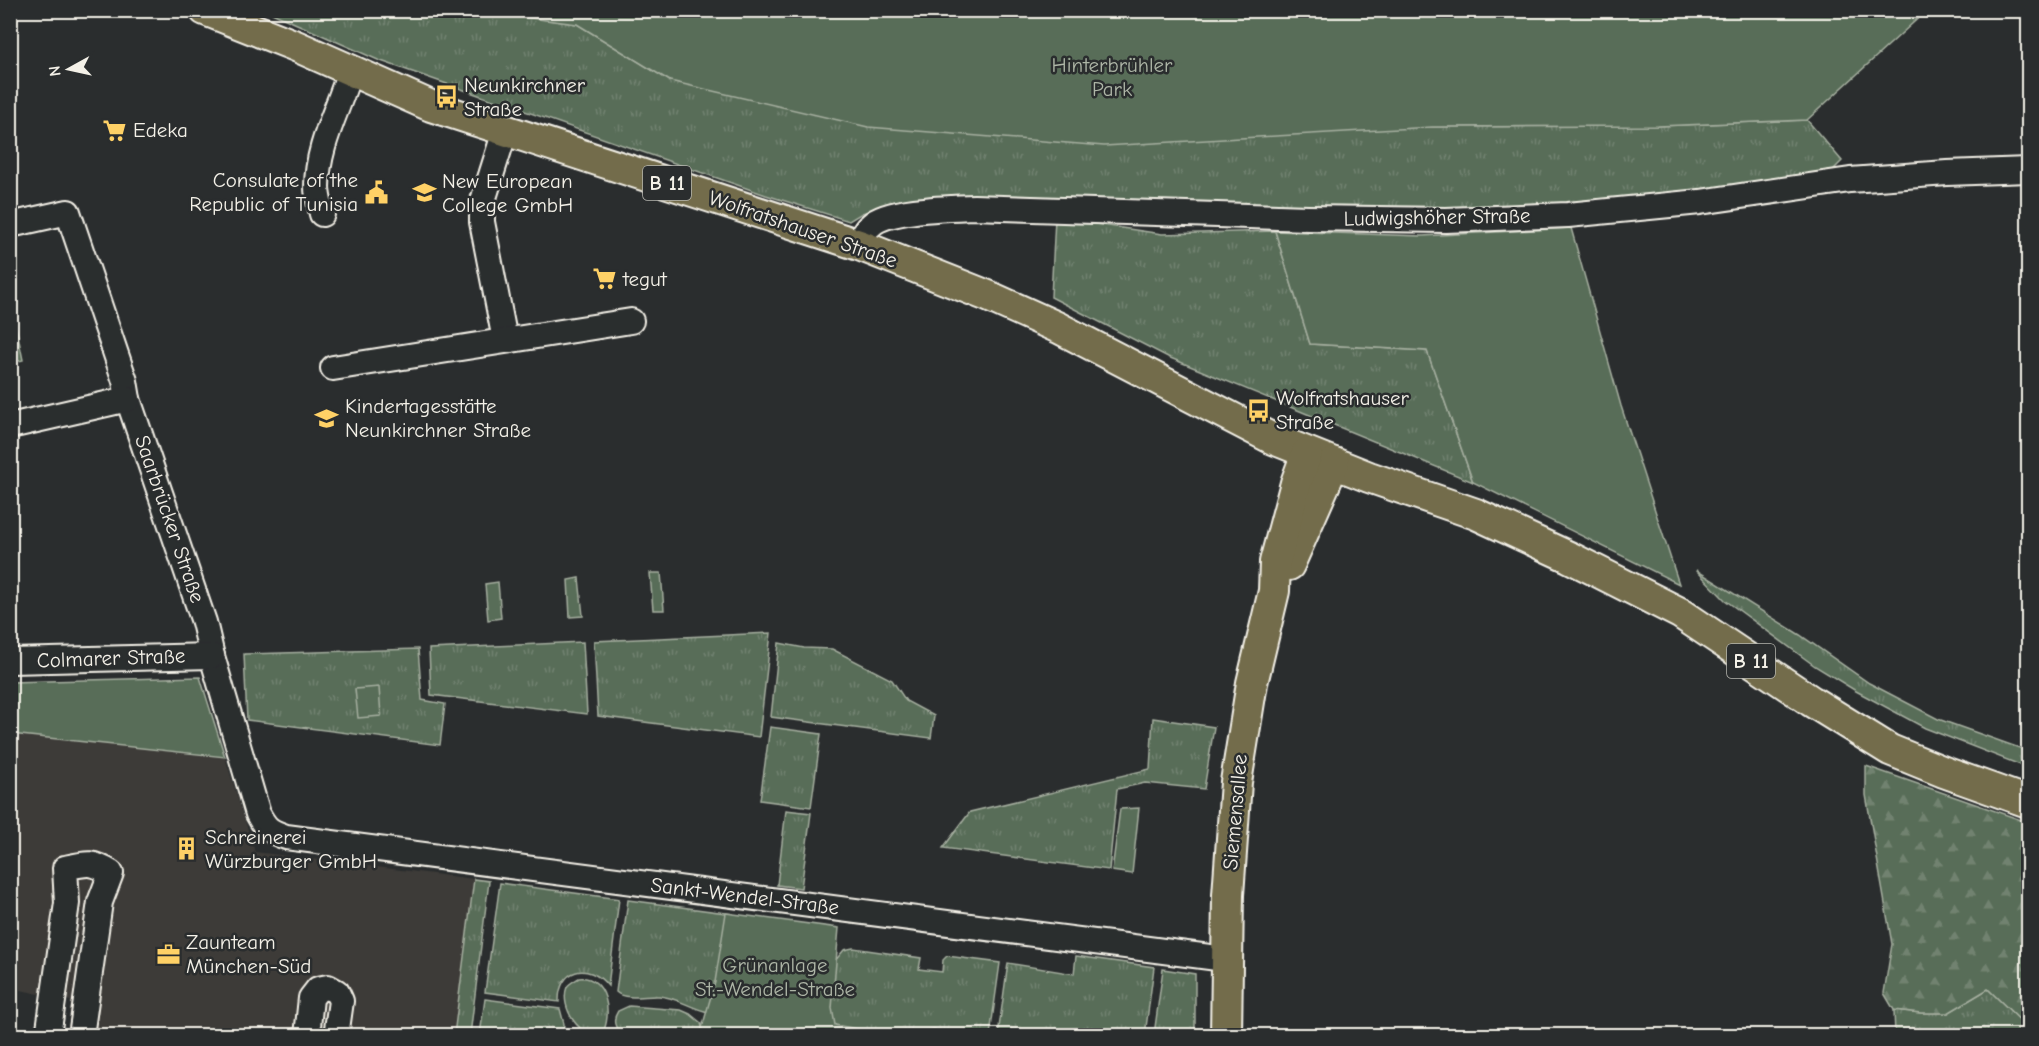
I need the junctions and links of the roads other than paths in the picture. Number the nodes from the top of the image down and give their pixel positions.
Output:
1 (205, 10) edge
2 (350, 70) junction
3 (505, 131) junction
4 (2028, 171) edge
5 (322, 214) dead end
6 (10, 225) edge
7 (859, 245) junction
8 (631, 321) dead end
9 (505, 340) junction
10 (333, 368) dead end
11 (128, 399) junction
12 (10, 426) edge
13 (1320, 458) junction
14 (212, 656) junction
15 (10, 661) edge
16 (2028, 802) edge
17 (266, 828) joint
18 (1226, 959) junction
19 (48, 1035) edge
20 (81, 1035) edge
21 (307, 1035) edge
22 (336, 1035) edge
23 (1226, 1035) edge

1 - 2 main road, Wolfratshauser Straße / B 11
2 - 3 main road, Wolfratshauser Straße / B 11
2 - 5 street
3 - 7 main road, Wolfratshauser Straße / B 11
3 - 9 street
4 - 7 street, Ludwigshöher Straße
6 - 11 street, Saarbrücker Straße
7 - 13 main road, Wolfratshauser Straße / B 11
8 - 9 street
9 - 10 street
11 - 12 street
11 - 14 street, Saarbrücker Straße
13 - 16 main road, Wolfratshauser Straße / B 11
13 - 18 main road, Siemensallee
14 - 15 street, Colmarer Straße
14 - 17 street, Saarbrücker Straße
17 - 18 street, Sankt-Wendel-Straße
18 - 23 main road, Siemensallee
19 - 20 street
21 - 22 street

